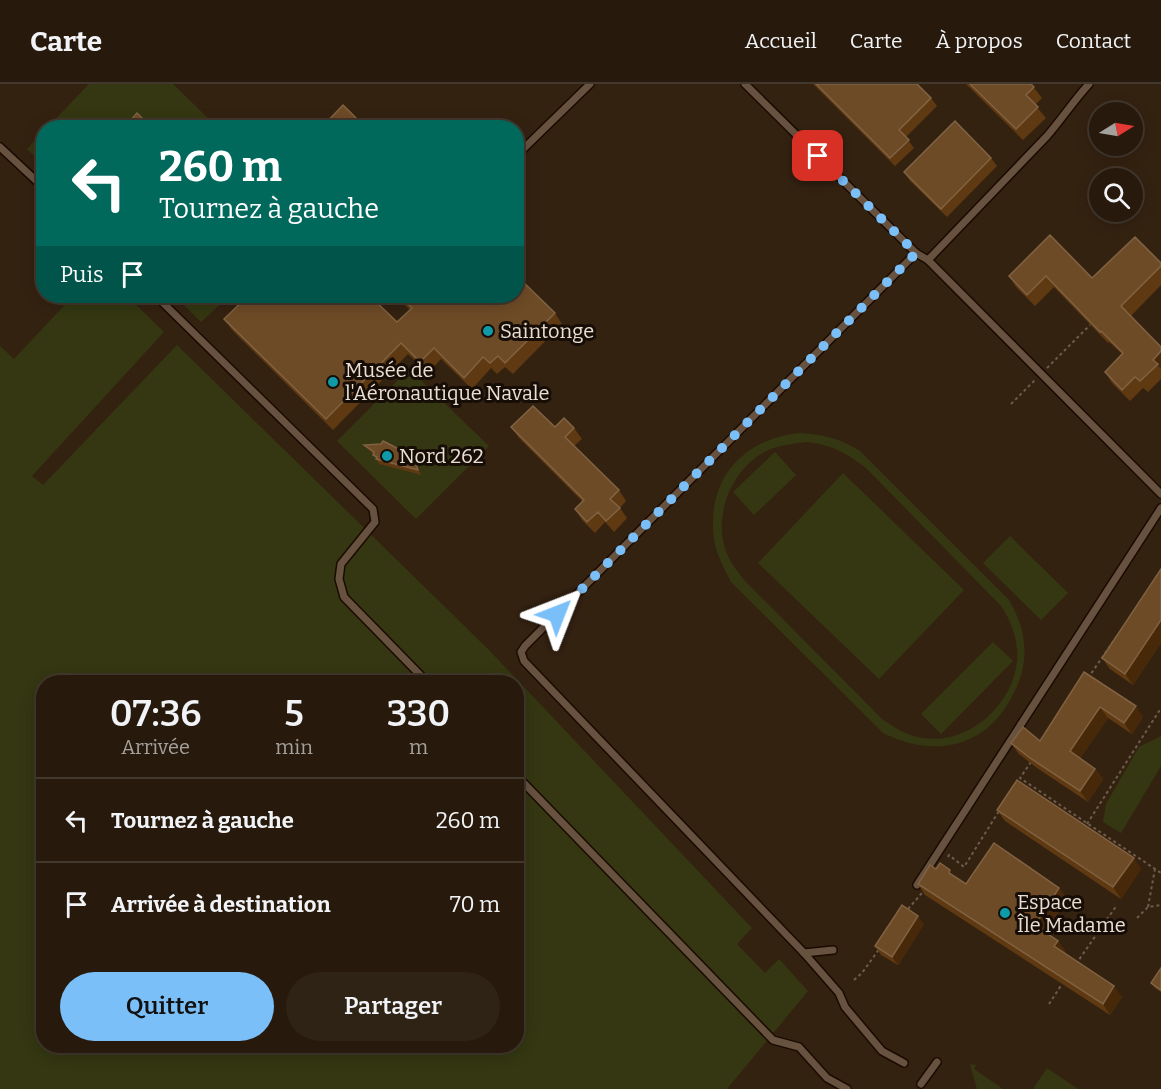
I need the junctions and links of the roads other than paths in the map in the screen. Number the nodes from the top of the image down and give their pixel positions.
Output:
1 (590, 84) edge
2 (745, 84) edge
3 (1089, 84) edge
4 (0, 147) edge
5 (524, 148) edge
6 (36, 181) edge
7 (916, 253) junction
8 (928, 260) junction
9 (163, 303) edge
10 (1161, 494) edge
11 (1161, 508) edge
12 (419, 675) edge
13 (524, 783) edge
14 (916, 885) edge
15 (833, 950) dead end
16 (804, 953) junction
17 (937, 1062) dead end
18 (904, 1063) dead end
19 (921, 1084) dead end
20 (847, 1089) edge

1 - 5 lane
2 - 7 lane
3 - 8 lane
4 - 6 lane
7 - 8 lane
7 - 16 lane
8 - 10 lane
9 - 12 lane
11 - 14 lane
13 - 20 lane
15 - 16 lane
16 - 18 lane
17 - 19 lane

